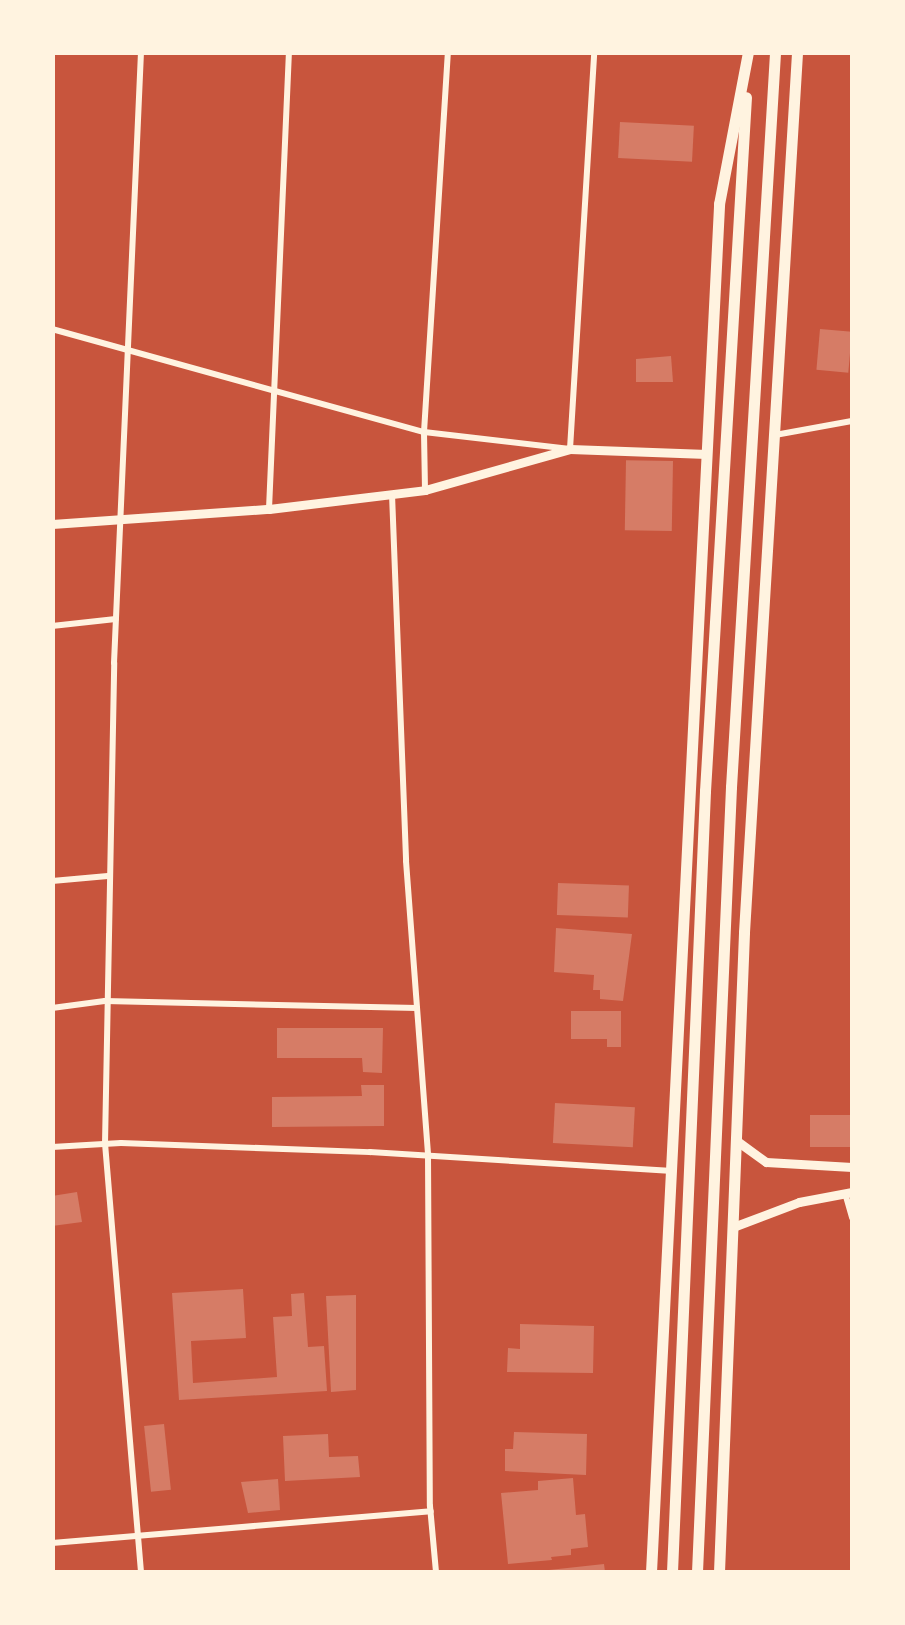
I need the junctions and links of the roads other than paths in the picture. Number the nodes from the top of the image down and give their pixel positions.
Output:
1 (142, 52) edge
2 (289, 52) edge
3 (448, 52) edge
4 (594, 52) edge
5 (749, 52) edge
6 (776, 52) edge
7 (797, 52) edge
8 (52, 329) edge
9 (128, 351) junction
10 (273, 390) junction
11 (852, 421) edge
12 (424, 432) junction
13 (772, 435) junction
14 (570, 450) junction
15 (707, 454) junction
16 (425, 490) junction
17 (392, 494) junction
18 (269, 510) junction
19 (122, 516) junction
20 (52, 524) edge
21 (116, 618) junction
22 (52, 626) edge
23 (108, 876) junction
24 (52, 881) edge
25 (106, 1002) junction
26 (52, 1008) edge
27 (417, 1008) junction
28 (737, 1142) junction
29 (104, 1144) junction
30 (52, 1147) edge
31 (428, 1155) junction
32 (852, 1167) edge
33 (668, 1170) junction
34 (849, 1192) edge
35 (852, 1218) edge
36 (733, 1227) junction
37 (431, 1511) junction
38 (138, 1536) junction
39 (52, 1543) edge
40 (141, 1572) edge
41 (436, 1572) edge
42 (651, 1572) edge
43 (672, 1572) edge
44 (697, 1572) edge
45 (720, 1572) edge

1 - 9 street
2 - 10 street
3 - 12 street
4 - 14 street
5 - 15 highway
5 - 43 highway
6 - 44 highway
7 - 13 highway
8 - 9 street
9 - 10 street
9 - 19 street
10 - 12 street
10 - 18 street
11 - 13 street
12 - 14 street
12 - 16 street
13 - 28 highway
14 - 15 street
14 - 16 street
15 - 33 highway
16 - 17 street
17 - 18 street
17 - 27 street
18 - 19 street
19 - 20 street
19 - 21 street
21 - 22 street
21 - 23 street
23 - 24 street
23 - 25 street
25 - 26 street
25 - 27 street
25 - 29 street
27 - 31 street
28 - 32 street
28 - 36 highway
29 - 30 street
29 - 31 street
29 - 38 street
31 - 33 street
31 - 37 street
33 - 42 highway
34 - 35 street
34 - 36 street
36 - 45 highway
37 - 38 street
37 - 41 street
38 - 39 street
38 - 40 street

